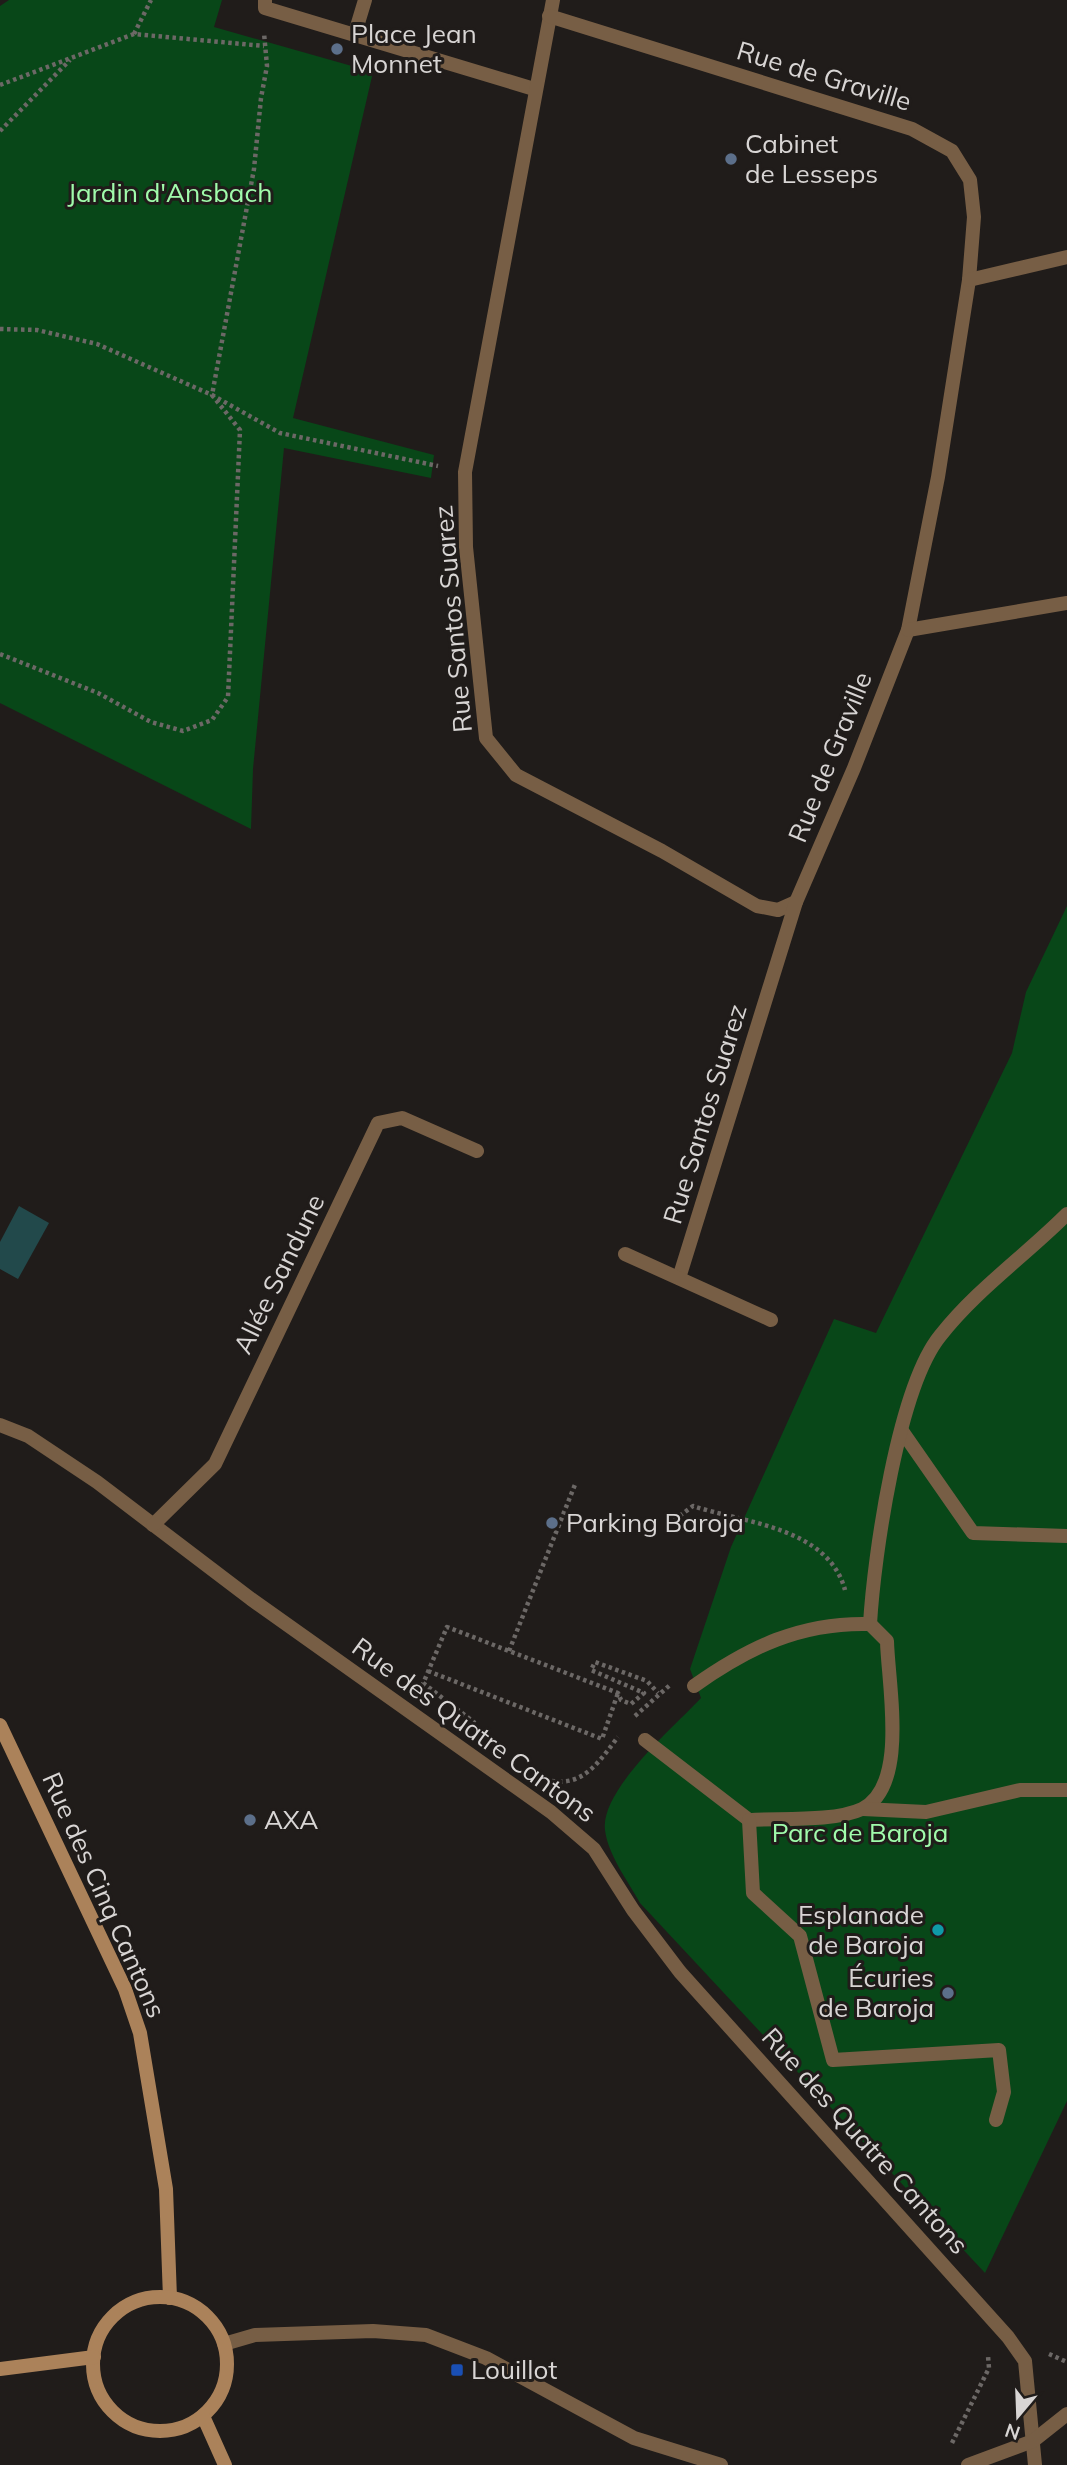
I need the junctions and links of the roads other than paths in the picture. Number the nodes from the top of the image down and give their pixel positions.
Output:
1 (365, 0) edge
2 (553, 0) edge
3 (265, 4) edge
4 (549, 16) junction
5 (355, 33) junction
6 (534, 89) junction
7 (1067, 257) edge
8 (969, 280) junction
9 (1067, 603) edge
10 (908, 631) junction
11 (796, 902) junction
12 (477, 1151) dead end
13 (1067, 1214) edge
14 (625, 1254) dead end
15 (679, 1278) junction
16 (771, 1320) dead end
17 (0, 1425) edge
18 (902, 1431) junction
19 (153, 1525) junction
20 (1067, 1536) edge
21 (870, 1624) junction
22 (694, 1686) dead end
23 (0, 1725) edge
24 (645, 1740) dead end
25 (1067, 1790) edge
26 (863, 1809) junction
27 (749, 1820) junction
28 (996, 2120) dead end
29 (170, 2298) junction
30 (224, 2344) junction
31 (93, 2357) junction
32 (0, 2369) edge
33 (1067, 2414) edge
34 (203, 2416) junction
35 (1033, 2441) junction
36 (225, 2465) edge
37 (721, 2465) edge
38 (968, 2465) edge
39 (1035, 2465) edge

1 - 5 street
2 - 4 street, Rue Santos Suarez
3 - 5 street
4 - 6 street, Rue Santos Suarez
4 - 8 street, Rue de Graville
5 - 6 street
6 - 11 street, Rue Santos Suarez
7 - 8 street
8 - 10 street, Rue de Graville
9 - 10 street
10 - 11 street, Rue de Graville
11 - 15 street, Rue Santos Suarez
12 - 19 street, Allée Sandune
13 - 18 street
14 - 15 street
15 - 16 street
17 - 19 street, Rue des Quatre Cantons
18 - 20 street
18 - 21 street
19 - 35 street, Rue des Quatre Cantons
21 - 22 street
21 - 26 street
23 - 29 street, Rue des Cinq Cantons
24 - 27 street
25 - 26 street
26 - 27 street
27 - 28 street
29 - 30 street
29 - 31 street
30 - 34 street
30 - 37 street
31 - 32 street
31 - 34 street
33 - 35 street
34 - 36 street
35 - 38 street
35 - 39 street, Rue des Quatre Cantons

